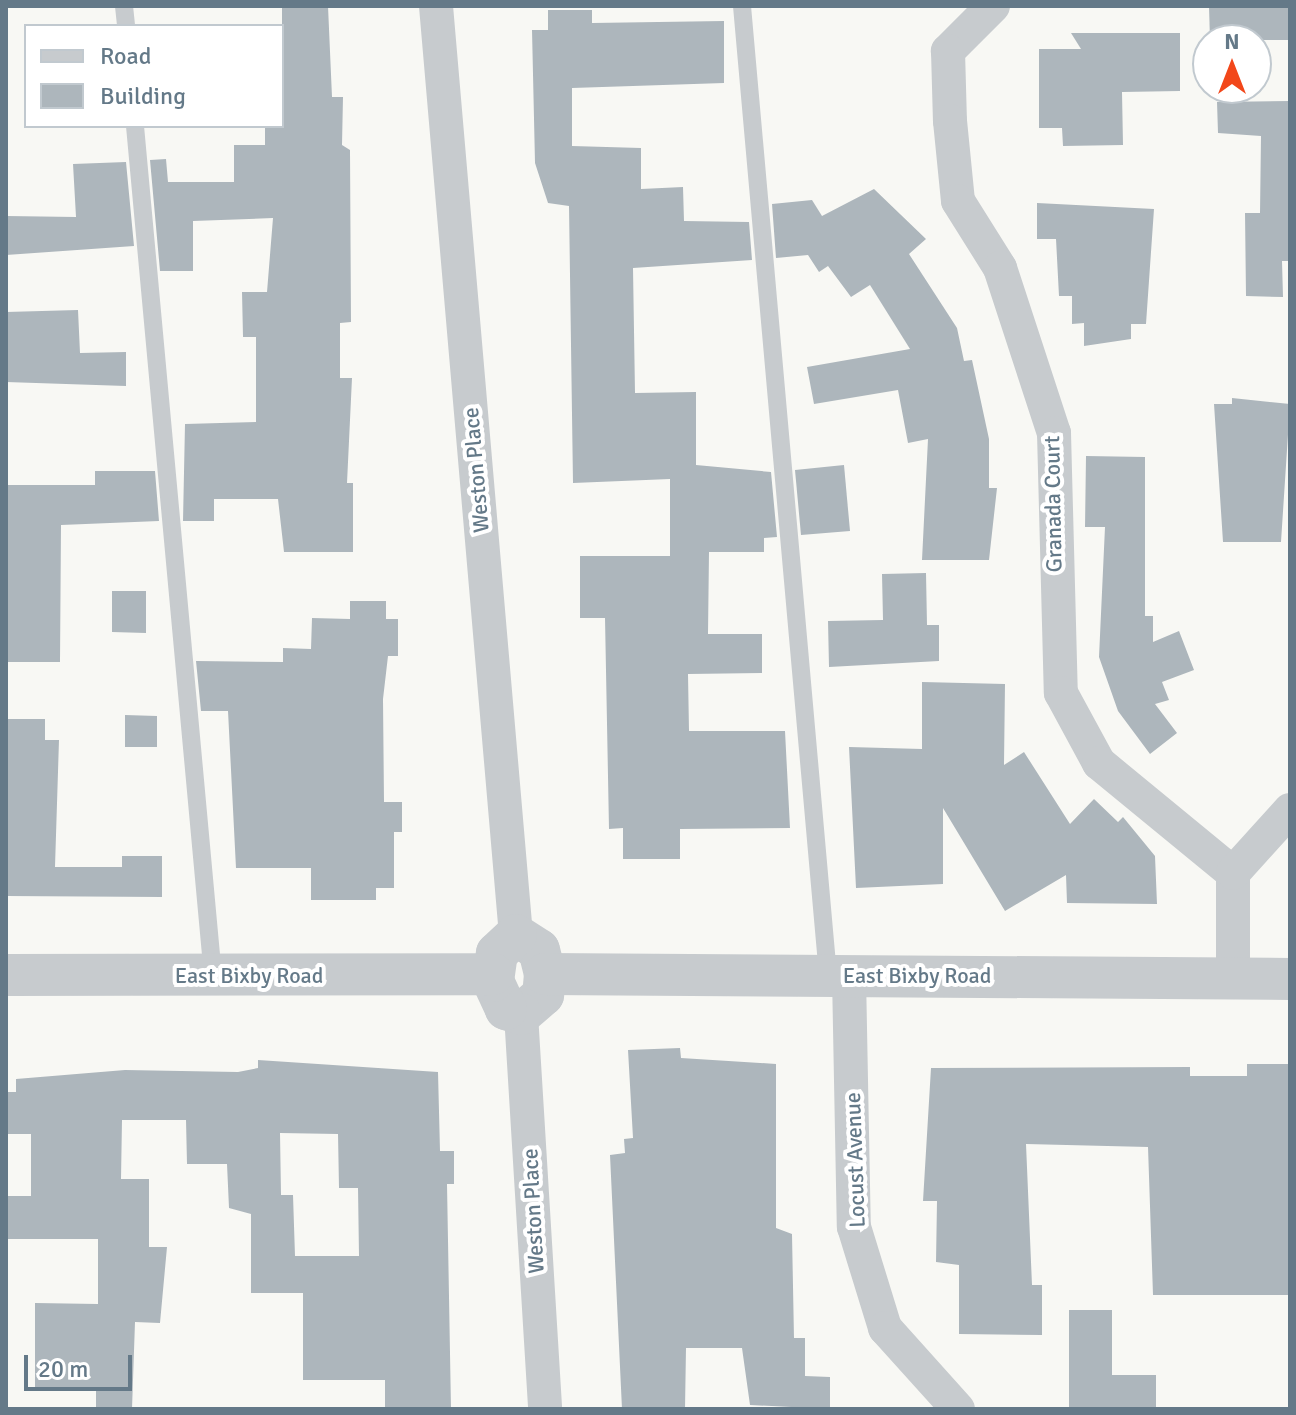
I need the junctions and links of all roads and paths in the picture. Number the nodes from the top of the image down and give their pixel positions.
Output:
1 (436, 6) edge
2 (742, 6) edge
3 (993, 6) edge
4 (135, 128) edge
5 (1290, 810) edge
6 (1233, 873) junction
7 (516, 935) junction
8 (493, 974) junction
9 (545, 974) junction
10 (6, 975) edge
11 (213, 976) junction
12 (838, 976) junction
13 (1233, 979) junction
14 (1290, 979) edge
15 (521, 1014) junction
16 (545, 1409) edge
17 (958, 1409) edge

1 - 7 street, Weston Place
2 - 12 lane
3 - 6 street, Granada Court
4 - 11 lane
5 - 6 street
6 - 13 street
7 - 8 street
7 - 9 street
8 - 11 street, East Bixby Road
8 - 15 street
9 - 12 street, East Bixby Road
9 - 15 street
10 - 11 street, East Bixby Road
12 - 13 street, East Bixby Road
12 - 17 street, Locust Avenue
13 - 14 street, East Bixby Road
15 - 16 street, Weston Place

